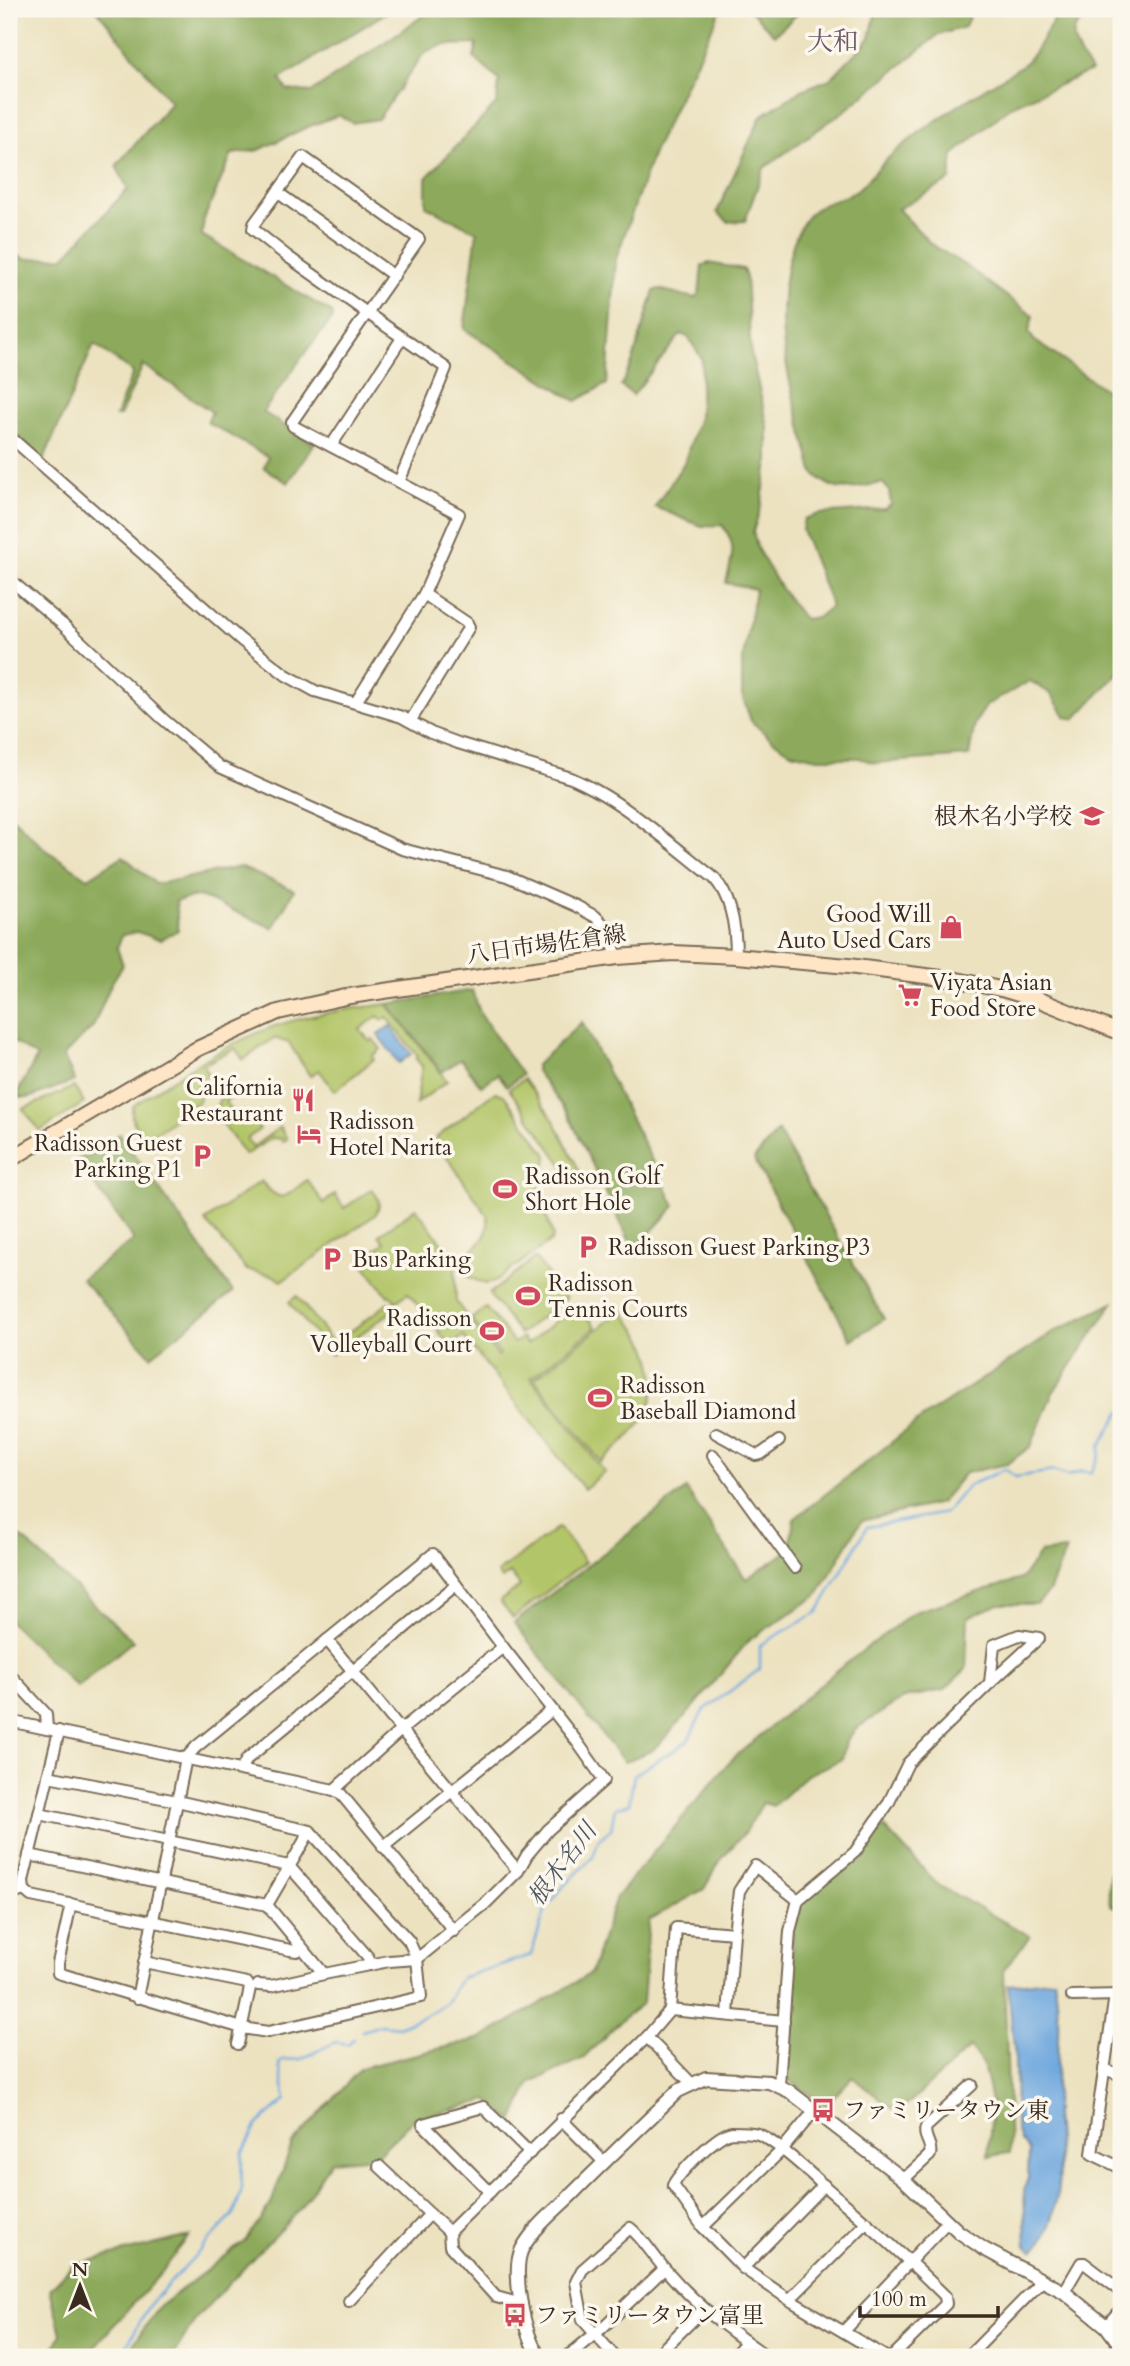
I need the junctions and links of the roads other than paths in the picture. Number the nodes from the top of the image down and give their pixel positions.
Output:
1 (277, 192) junction
2 (394, 276) junction
3 (367, 313) junction
4 (402, 338) junction
5 (9, 436) edge
6 (331, 446) junction
7 (399, 482) junction
8 (9, 579) edge
9 (424, 594) junction
10 (356, 702) junction
11 (411, 720) junction
12 (736, 956) junction
13 (617, 957) junction
14 (1121, 1033) edge
15 (9, 1160) edge
16 (716, 1433) dead end
17 (779, 1441) dead end
18 (713, 1455) dead end
19 (795, 1569) dead end
20 (456, 1585) junction
21 (327, 1640) junction
22 (503, 1647) junction
23 (352, 1671) junction
24 (9, 1674) edge
25 (990, 1683) junction
26 (552, 1710) junction
27 (9, 1721) edge
28 (47, 1729) junction
29 (401, 1730) junction
30 (59, 1731) junction
31 (186, 1758) junction
32 (241, 1770) junction
33 (48, 1776) junction
34 (334, 1790) junction
35 (452, 1791) junction
36 (177, 1801) junction
37 (39, 1814) junction
38 (310, 1831) junction
39 (170, 1842) junction
40 (383, 1847) junction
41 (29, 1855) junction
42 (289, 1866) junction
43 (517, 1871) junction
44 (162, 1883) junction
45 (24, 1890) junction
46 (9, 1895) edge
47 (798, 1900) junction
48 (71, 1904) junction
49 (267, 1905) junction
50 (153, 1922) junction
51 (454, 1931) junction
52 (734, 1933) junction
53 (302, 1948) junction
54 (416, 1959) junction
55 (144, 1962) junction
56 (371, 1965) junction
57 (324, 1975) junction
58 (258, 1985) dead end
59 (1118, 1995) edge
60 (1072, 1996) dead end
61 (137, 1998) junction
62 (670, 2010) junction
63 (727, 2015) junction
64 (783, 2021) junction
65 (242, 2028) junction
66 (646, 2037) junction
67 (238, 2044) dead end
68 (1104, 2069) junction
69 (1121, 2076) edge
70 (691, 2083) junction
71 (779, 2085) junction
72 (972, 2085) dead end
73 (815, 2110) junction
74 (561, 2119) junction
75 (781, 2151) junction
76 (530, 2152) junction
77 (604, 2162) junction
78 (379, 2166) dead end
79 (1121, 2168) edge
80 (904, 2179) junction
81 (824, 2185) junction
82 (490, 2192) junction
83 (430, 2214) junction
84 (866, 2222) junction
85 (947, 2222) junction
86 (703, 2227) junction
87 (449, 2232) junction
88 (910, 2261) junction
89 (743, 2268) junction
90 (664, 2269) junction
91 (1043, 2280) junction
92 (1121, 2291) edge
93 (1064, 2292) junction
94 (790, 2299) junction
95 (349, 2301) dead end
96 (522, 2304) junction
97 (704, 2309) junction
98 (1121, 2309) edge
99 (1106, 2326) junction
100 (844, 2331) junction
101 (595, 2334) junction
102 (746, 2342) junction
103 (1121, 2346) edge
104 (540, 2357) edge
105 (567, 2357) edge
106 (615, 2357) edge
107 (655, 2357) edge
108 (733, 2357) edge
109 (768, 2357) edge
110 (886, 2357) edge
111 (892, 2357) edge
112 (968, 2357) edge
113 (1108, 2357) edge

1 - 2 street
1 - 2 street
1 - 3 street
2 - 3 street
3 - 4 street
3 - 6 street
4 - 6 street
4 - 7 street
5 - 10 street
6 - 7 street
7 - 9 street
8 - 13 street
9 - 10 street
9 - 11 street
10 - 11 street
11 - 12 street
12 - 13 main road, 八日市場佐倉線
12 - 14 main road, 八日市場佐倉線
13 - 15 main road, 八日市場佐倉線
16 - 17 street
18 - 19 street
20 - 21 street
20 - 22 street
20 - 23 street
21 - 23 street
21 - 31 street
22 - 26 street
22 - 29 street
23 - 29 street
23 - 32 street
24 - 28 street
25 - 25 street
25 - 47 street
26 - 35 street
26 - 43 street
27 - 28 street
28 - 30 street
29 - 34 street
29 - 35 street
30 - 31 street
30 - 33 street
31 - 32 street
31 - 36 street
32 - 34 street
33 - 36 street
33 - 37 street
34 - 40 street
35 - 40 street
35 - 43 street
36 - 38 street
36 - 39 street
37 - 39 street
37 - 41 street
38 - 42 street
38 - 54 street
39 - 42 street
39 - 44 street
40 - 51 street
41 - 44 street
41 - 45 street
42 - 49 street
42 - 56 street
43 - 51 street
44 - 49 street
44 - 50 street
45 - 46 street
45 - 48 street
47 - 52 street
47 - 64 street
48 - 50 street
48 - 61 street
49 - 53 street
50 - 53 street
50 - 55 street
51 - 54 street
52 - 62 street
52 - 63 street
53 - 57 street
54 - 56 street
54 - 65 street
55 - 61 street
55 - 65 street
56 - 57 street
57 - 58 street
59 - 60 street
59 - 68 street
61 - 65 street
62 - 63 street
62 - 66 street
63 - 64 street
64 - 71 street
65 - 67 street
66 - 70 street
66 - 74 street
68 - 69 street
68 - 79 street
70 - 71 street
70 - 77 street
71 - 73 street
72 - 80 street
73 - 75 street
73 - 80 street
74 - 76 street
74 - 77 street
75 - 81 street
75 - 86 street
75 - 86 street
76 - 82 street
76 - 82 street
77 - 96 street
78 - 83 street
80 - 85 street
81 - 84 street
81 - 89 street
82 - 87 street
83 - 87 street
83 - 95 street
84 - 88 street
84 - 94 street
85 - 88 street
85 - 91 street
86 - 89 street
87 - 96 street
88 - 100 street
88 - 111 street
89 - 94 street
90 - 97 street
90 - 101 street
90 - 101 street
91 - 93 street
91 - 112 street
92 - 93 street
93 - 99 street
94 - 100 street
96 - 104 street
97 - 102 street
97 - 107 street
98 - 99 street
99 - 103 street
100 - 110 street
101 - 105 street
101 - 106 street
102 - 108 street
102 - 109 street
103 - 113 street

